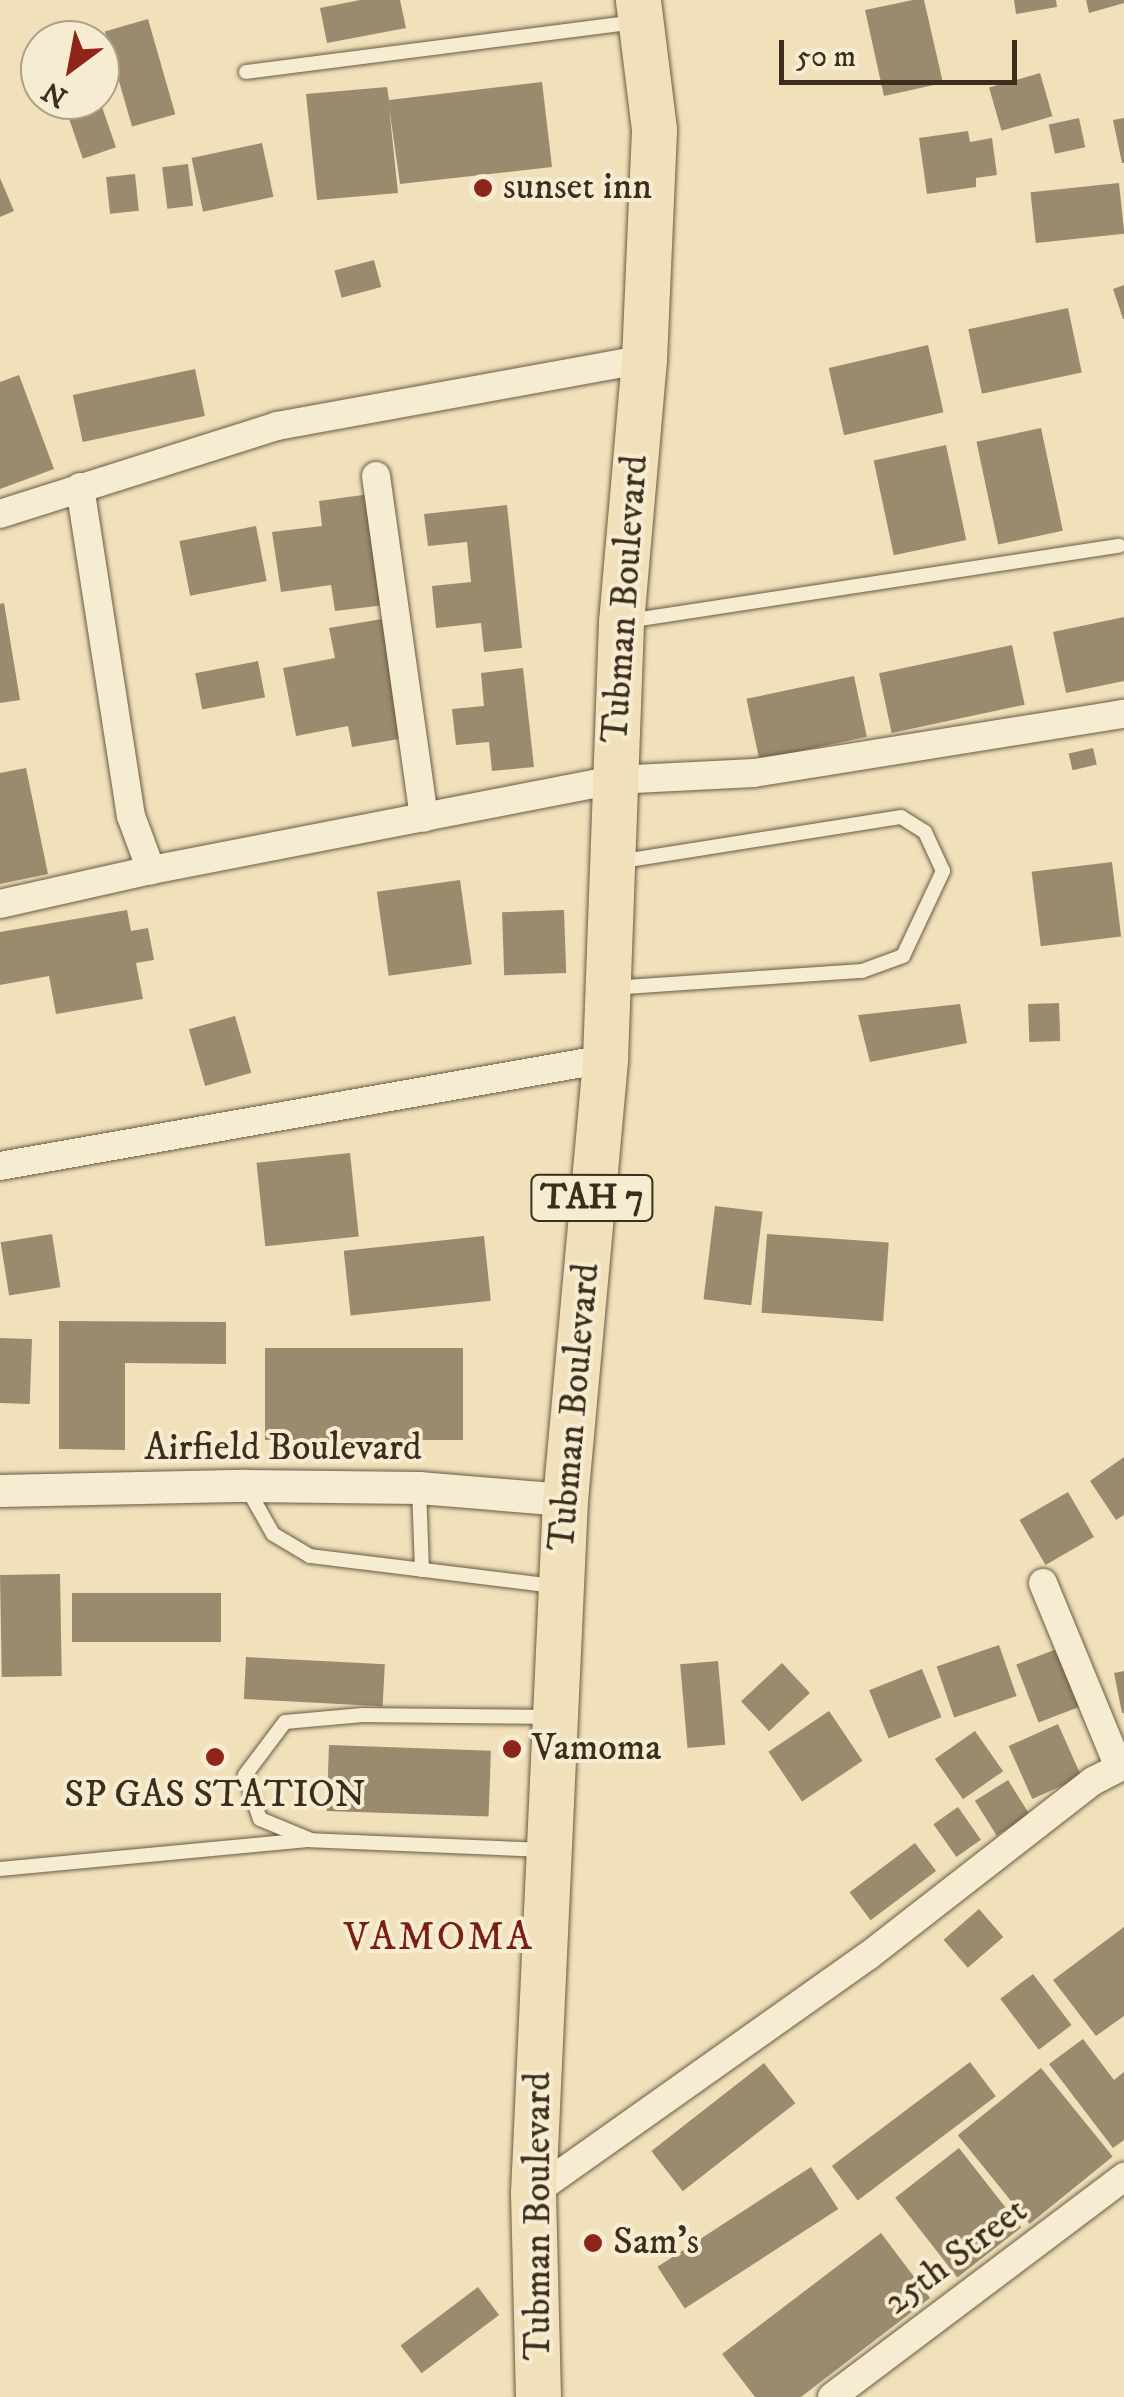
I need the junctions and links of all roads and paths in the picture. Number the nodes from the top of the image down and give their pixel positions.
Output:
1 (639, 11) edge
2 (246, 72) dead end
3 (644, 359) junction
4 (376, 476) dead end
5 (80, 487) junction
6 (0, 514) edge
7 (1120, 546) dead end
8 (621, 622) junction
9 (1124, 714) edge
10 (614, 780) junction
11 (424, 818) junction
12 (614, 863) junction
13 (151, 870) junction
14 (0, 904) edge
15 (606, 988) junction
16 (605, 1060) junction
17 (0, 1166) edge
18 (246, 1486) junction
19 (419, 1488) junction
20 (0, 1490) edge
21 (564, 1500) junction
22 (422, 1570) junction
23 (1043, 1583) dead end
24 (561, 1586) junction
25 (556, 1717) junction
26 (1122, 1766) edge
27 (311, 1840) junction
28 (550, 1850) junction
29 (0, 1869) edge
30 (1124, 2176) edge
31 (533, 2192) junction
32 (538, 2397) edge
33 (832, 2397) edge

1 - 2 lane
1 - 3 highway, Tubman Boulevard / TAH 7
3 - 5 street
3 - 8 highway, Tubman Boulevard / TAH 7
4 - 11 street
5 - 6 street
5 - 13 street
7 - 8 lane
8 - 10 highway, Tubman Boulevard / TAH 7
9 - 10 street
10 - 11 street
10 - 12 highway, Tubman Boulevard / TAH 7
11 - 13 street
12 - 15 highway, Tubman Boulevard / TAH 7
12 - 15 lane
13 - 14 street
15 - 16 highway, Tubman Boulevard / TAH 7
16 - 17 street
16 - 21 highway, Tubman Boulevard / TAH 7
18 - 19 street, Airfield Boulevard
18 - 20 street, Airfield Boulevard
18 - 22 lane
19 - 21 street, Airfield Boulevard
19 - 22 lane
21 - 24 highway, Tubman Boulevard / TAH 7
22 - 24 lane
23 - 26 street
24 - 25 highway, Tubman Boulevard / TAH 7
25 - 27 lane
25 - 28 highway, Tubman Boulevard / TAH 7
26 - 31 street
27 - 28 lane
27 - 29 lane
28 - 31 highway, Tubman Boulevard / TAH 7
30 - 33 street, 25th Street
31 - 32 highway, Tubman Boulevard / TAH 7

